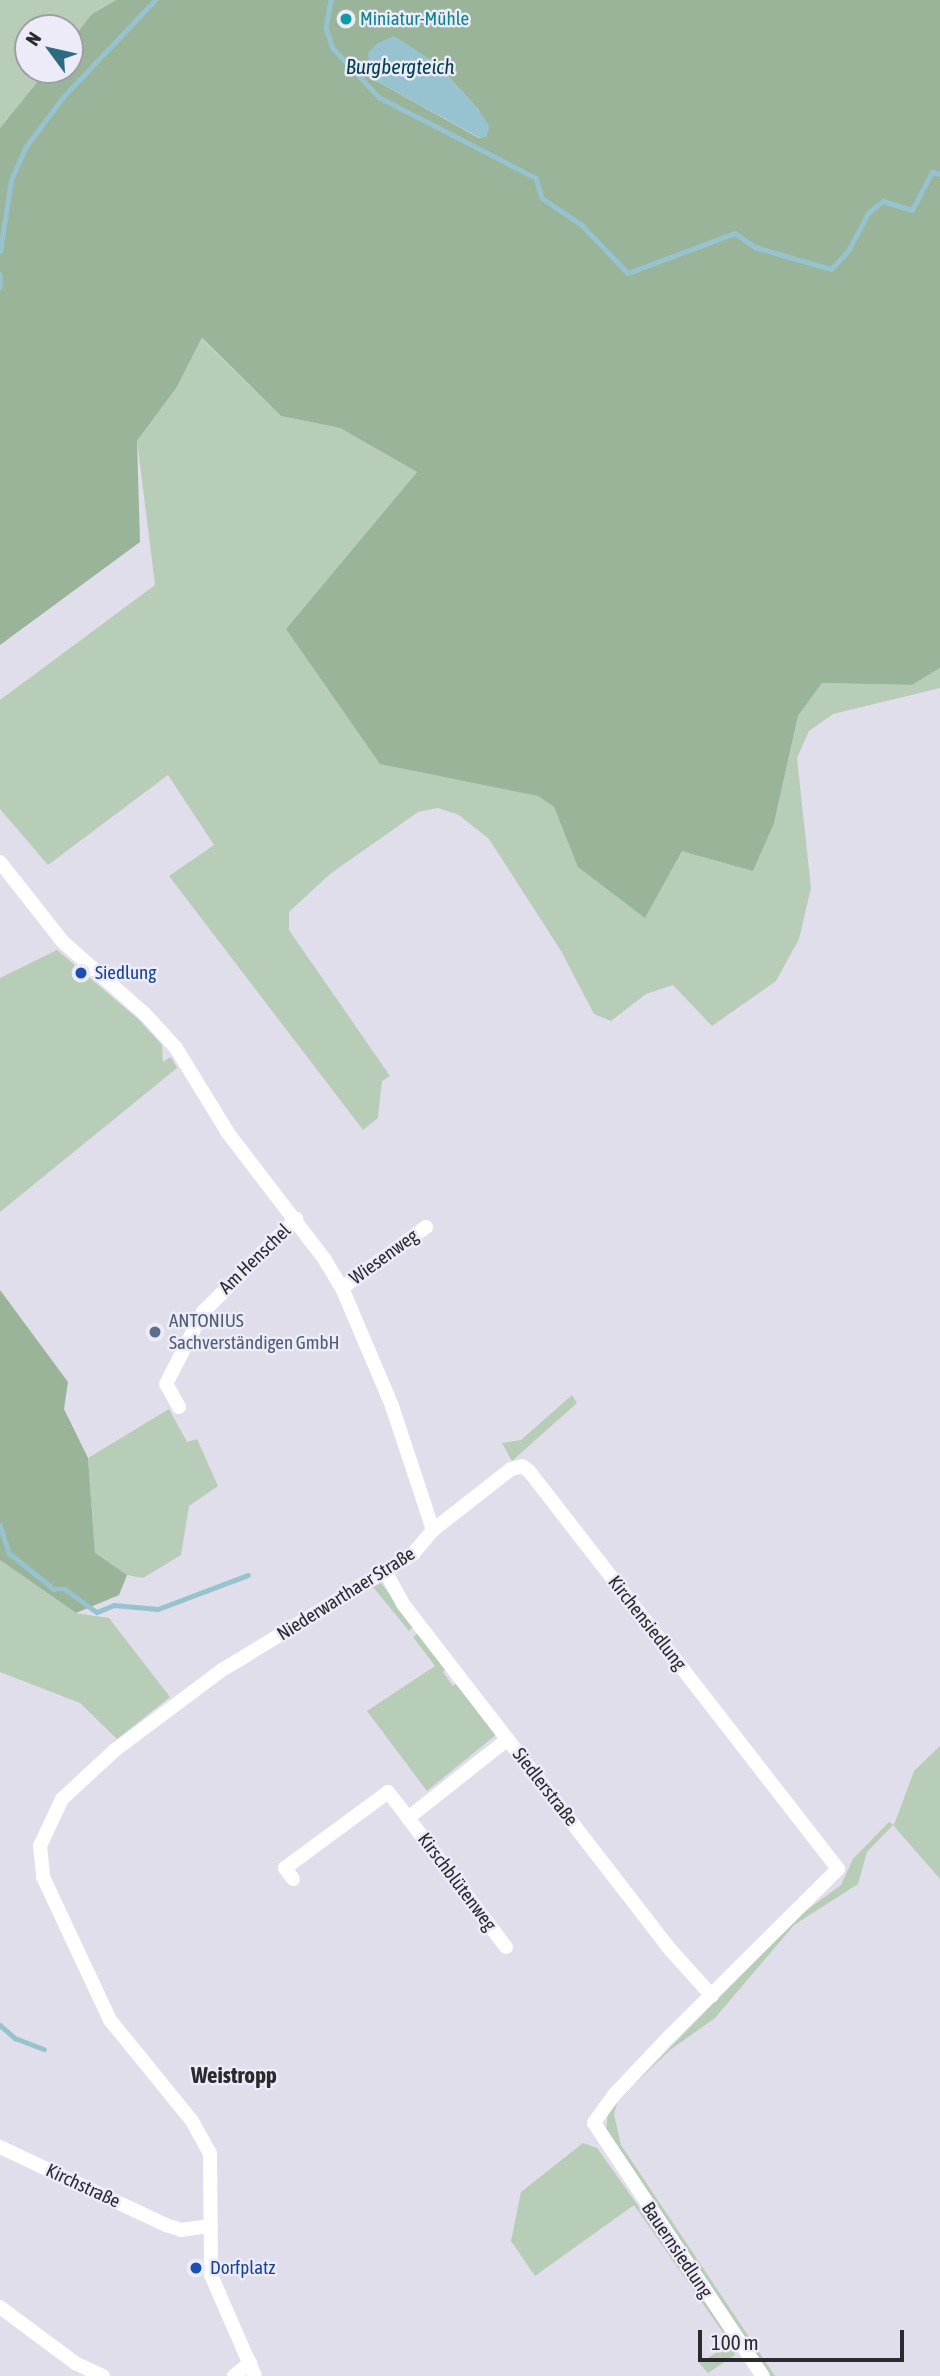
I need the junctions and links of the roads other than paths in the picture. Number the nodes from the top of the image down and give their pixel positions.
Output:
1 (0, 862) edge
2 (296, 1219) junction
3 (426, 1227) dead end
4 (342, 1288) junction
5 (179, 1407) dead end
6 (433, 1530) junction
7 (386, 1573) junction
8 (508, 1740) junction
9 (408, 1818) junction
10 (293, 1879) dead end
11 (506, 1947) dead end
12 (712, 1996) junction
13 (0, 2147) edge
14 (211, 2227) junction
15 (0, 2307) edge
16 (253, 2369) edge
17 (103, 2376) edge
18 (234, 2376) edge
19 (763, 2376) edge

1 - 2 street
2 - 4 street
2 - 5 street, Am Henschel
3 - 4 street, Wiesenweg
4 - 6 street
6 - 7 street, Niederwarthaer Straße
6 - 12 street, Kirchensiedlung
7 - 8 street, Siedlerstraße
7 - 14 street, Niederwarthaer Straße
8 - 9 street, Kirschblütenweg
8 - 12 street, Siedlerstraße
9 - 10 street, Kirschblütenweg
9 - 11 street, Kirschblütenweg
12 - 19 street, Bauernsiedlung
13 - 14 street, Kirchstraße
14 - 16 street
15 - 17 street
16 - 18 street

